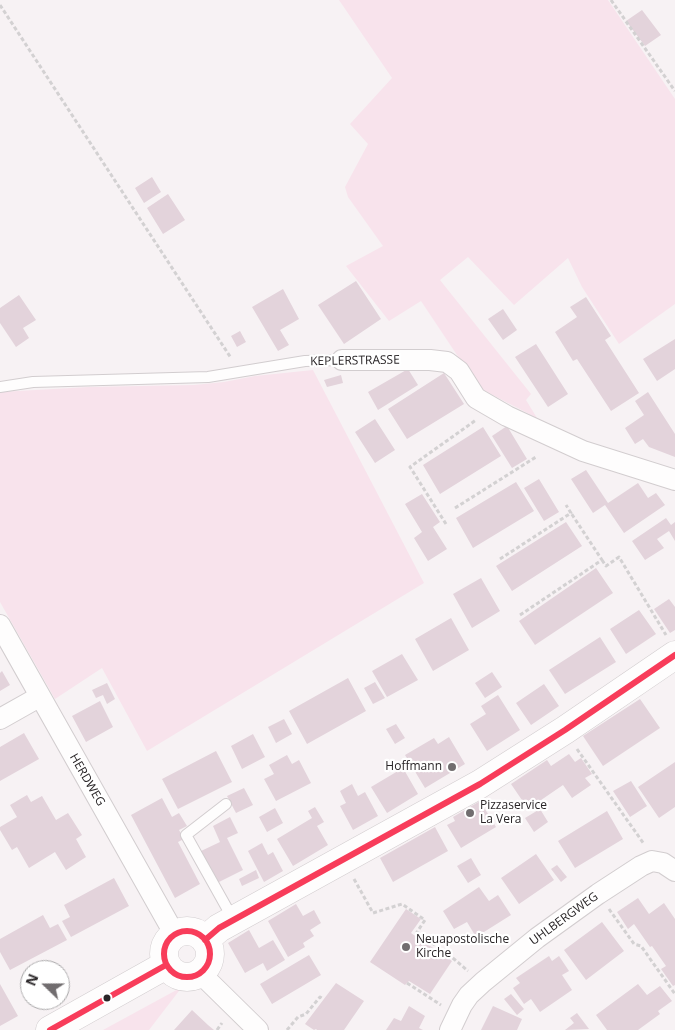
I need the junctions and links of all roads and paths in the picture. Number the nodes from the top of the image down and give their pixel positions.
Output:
1 (611, 0) edge
2 (0, 5) edge
3 (675, 92) edge
4 (342, 360) joint
5 (236, 372) junction
6 (0, 386) edge
7 (493, 408) junction
8 (536, 457) dead end
9 (675, 480) edge
10 (566, 505) dead end
11 (455, 508) dead end
12 (571, 513) junction
13 (446, 524) dead end
14 (500, 559) dead end
15 (602, 560) junction
16 (520, 615) dead end
17 (0, 625) edge
18 (673, 648) edge
19 (39, 697) junction
20 (0, 719) edge
21 (580, 753) dead end
22 (226, 804) dead end
23 (646, 848) dead end
24 (675, 871) edge
25 (350, 872) dead end
26 (598, 894) junction
27 (234, 920) junction
28 (175, 935) junction
29 (204, 940) junction
30 (166, 965) junction
31 (200, 973) junction
32 (474, 976) dead end
33 (407, 983) dead end
34 (675, 994) edge
35 (323, 999) dead end
36 (445, 1007) dead end
37 (225, 1020) dead end
38 (50, 1030) edge
39 (216, 1030) edge
40 (258, 1030) edge
41 (287, 1030) edge
42 (450, 1030) edge

1 - 3 path
2 - 5 path
4 - 5 lane, KEPLERSTRASSE
4 - 7 street, KEPLERSTRASSE
5 - 6 lane, KEPLERSTRASSE
7 - 9 street, KEPLERSTRASSE
7 - 13 path
8 - 11 path
10 - 12 path
12 - 14 path
12 - 15 path
15 - 16 path
15 - 18 path
17 - 19 street, HERDWEG
18 - 27 main road
19 - 20 street
19 - 28 street, HERDWEG
21 - 23 path
22 - 27 lane
24 - 26 street, UHLBERGWEG
25 - 32 path
26 - 34 path
26 - 42 street, UHLBERGWEG
27 - 29 main road
28 - 29 main road
28 - 30 main road
29 - 31 main road
30 - 31 main road
30 - 38 main road
31 - 40 street
33 - 36 path
35 - 41 path
37 - 39 path

